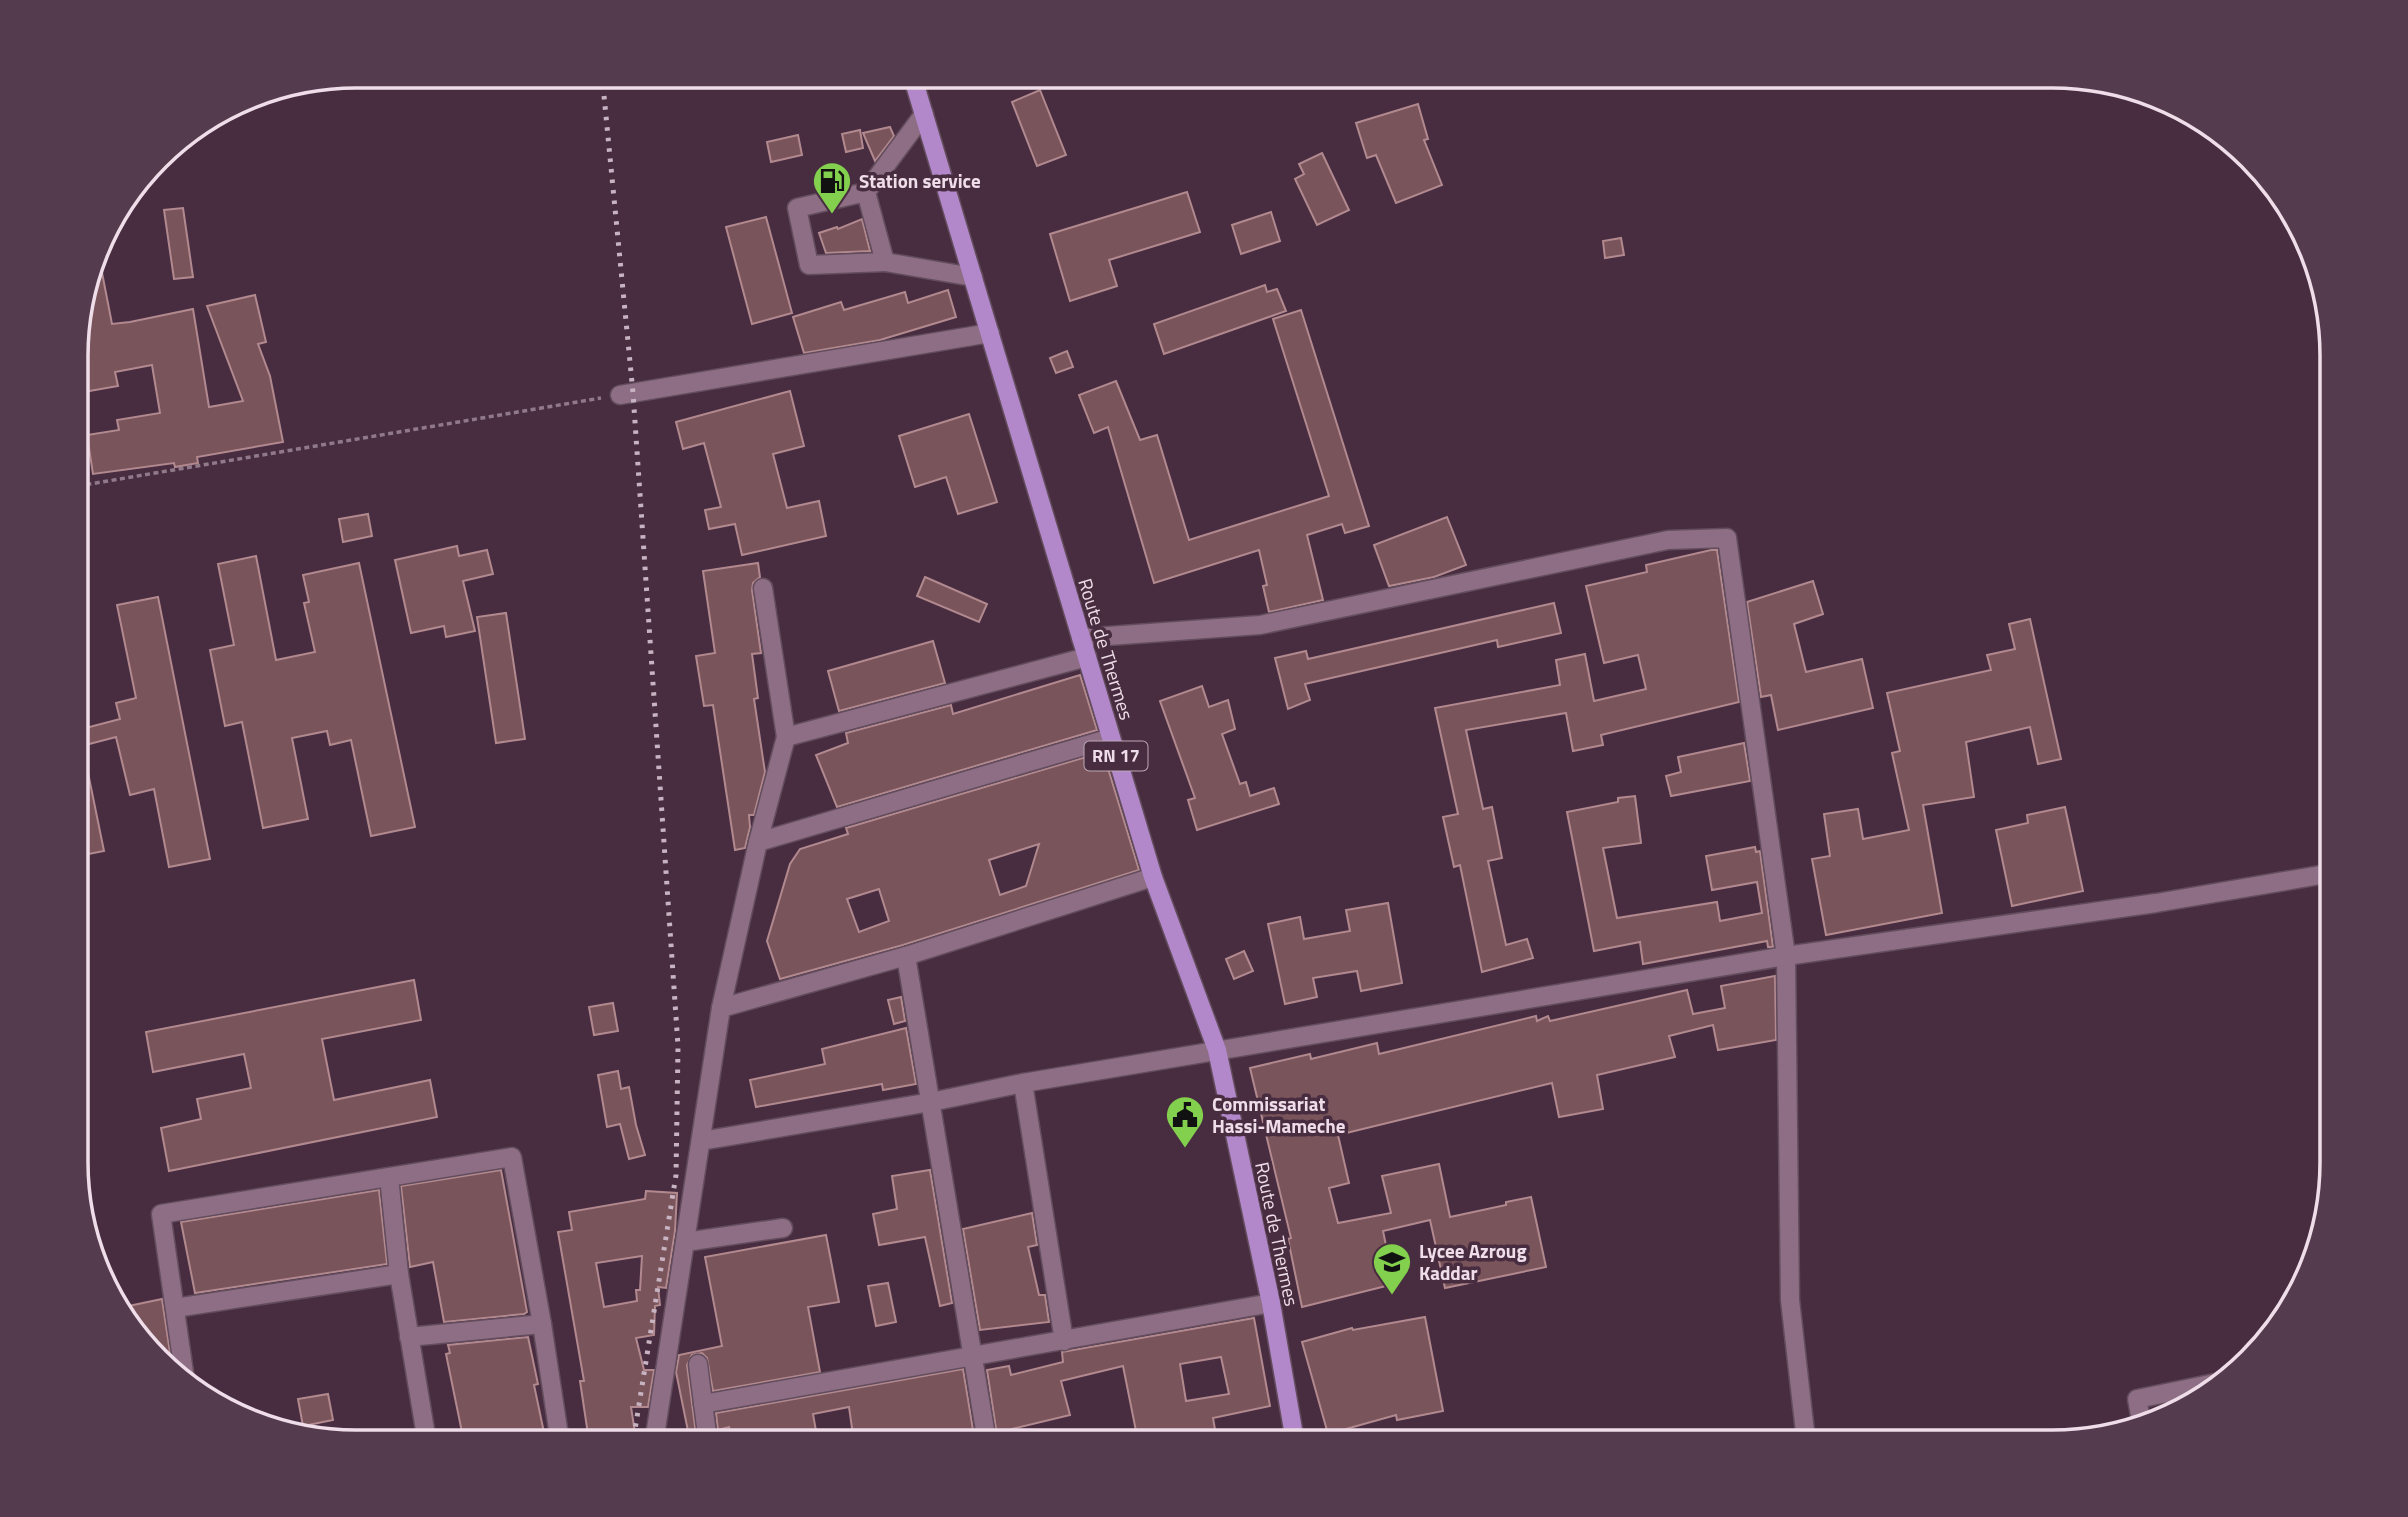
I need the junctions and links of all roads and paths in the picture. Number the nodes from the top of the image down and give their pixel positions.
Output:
1 (916, 88) edge
2 (924, 114) junction
3 (866, 192) junction
4 (885, 262) junction
5 (973, 278) junction
6 (990, 333) junction
7 (620, 395) joint
8 (88, 484) edge
9 (763, 588) dead end
10 (1081, 638) junction
11 (1087, 657) junction
12 (786, 737) junction
13 (1111, 738) junction
14 (758, 842) junction
15 (2320, 875) edge
16 (1153, 877) junction
17 (906, 956) junction
18 (1786, 956) junction
19 (721, 1008) junction
20 (1217, 1050) junction
21 (1023, 1083) junction
22 (931, 1102) junction
23 (701, 1141) junction
24 (389, 1177) junction
25 (783, 1228) dead end
26 (685, 1242) junction
27 (399, 1274) junction
28 (1271, 1303) junction
29 (175, 1308) junction
30 (542, 1324) junction
31 (409, 1337) junction
32 (1064, 1341) junction
33 (973, 1357) junction
34 (698, 1364) dead end
35 (183, 1366) edge
36 (2199, 1386) edge
37 (703, 1404) junction
38 (2140, 1414) edge
39 (425, 1430) edge
40 (558, 1430) edge
41 (656, 1430) edge
42 (706, 1430) edge
43 (985, 1430) edge
44 (1293, 1430) edge
45 (1805, 1430) edge

1 - 2 main road, Route de Thermes / RN 17
2 - 3 street
2 - 5 main road, Route de Thermes / RN 17
3 - 4 street
3 - 4 street
4 - 5 street
5 - 6 main road, Route de Thermes / RN 17
6 - 7 street
6 - 10 main road, Route de Thermes / RN 17
7 - 8 path
9 - 12 street
10 - 11 main road, Route de Thermes / RN 17
10 - 18 street
11 - 12 street
11 - 13 main road, Route de Thermes / RN 17
12 - 14 street
13 - 14 street
13 - 16 main road, Route de Thermes / RN 17
14 - 19 street
15 - 18 street
16 - 17 street
16 - 20 main road, Route de Thermes / RN 17
17 - 19 street
17 - 22 street
18 - 20 street
18 - 45 street
19 - 23 street
20 - 21 street
20 - 28 main road, Route de Thermes / RN 17
21 - 22 street
21 - 32 street
22 - 23 street
22 - 33 street
23 - 26 street
24 - 27 street
24 - 29 street
24 - 30 street
25 - 26 street
26 - 41 street
27 - 29 street
27 - 31 street
28 - 32 street
28 - 44 main road, Route de Thermes / RN 17
29 - 35 street
30 - 31 street
30 - 40 street
31 - 39 street
32 - 33 street
33 - 37 street
33 - 43 street
34 - 37 street
36 - 38 street
37 - 42 street

